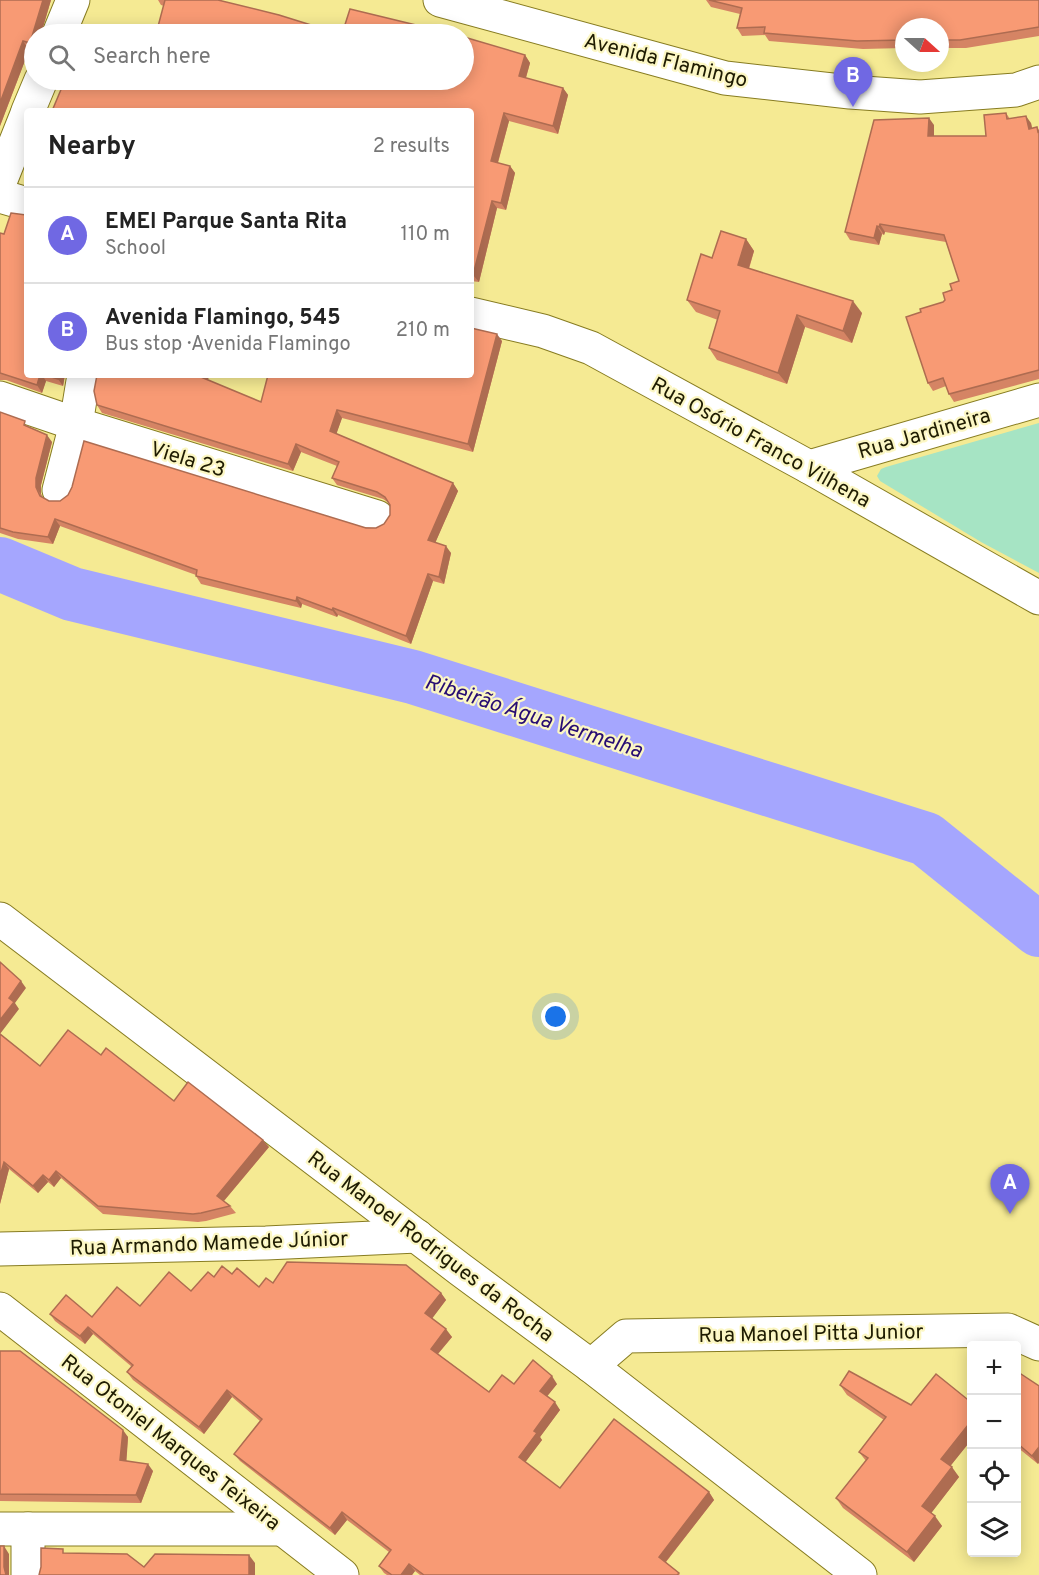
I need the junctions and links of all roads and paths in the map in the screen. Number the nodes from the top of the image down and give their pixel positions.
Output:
1 (73, 0) edge
2 (440, 0) edge
3 (63, 24) edge
4 (1039, 82) edge
5 (37, 90) edge
6 (30, 108) edge
7 (24, 123) edge
8 (0, 182) edge
9 (0, 196) edge
10 (24, 203) edge
11 (474, 315) edge
12 (84, 378) edge
13 (0, 398) edge
14 (1039, 400) edge
15 (76, 424) junction
16 (809, 467) junction
17 (59, 490) dead end
18 (377, 517) dead end
19 (1039, 598) edge
20 (0, 919) edge
21 (417, 1236) junction
22 (0, 1249) edge
23 (0, 1309) edge
24 (1039, 1344) edge
25 (591, 1366) junction
26 (14, 1529) edge
27 (281, 1529) junction
28 (28, 1575) edge
29 (342, 1575) edge
30 (860, 1575) edge

1 - 3 street
2 - 4 street, Avenida Flamingo
5 - 6 street
7 - 8 street
9 - 10 street
11 - 16 street, Rua Osório Franco Vilhena
12 - 15 street
13 - 15 street, Viela 23
14 - 16 street, Rua Jardineira
15 - 17 street
15 - 18 street, Viela 23
16 - 19 street, Rua Osório Franco Vilhena
20 - 21 street, Rua Manoel Rodrigues da Rocha
21 - 22 street, Rua Armando Mamede Júnior
21 - 25 street, Rua Manoel Rodrigues da Rocha
23 - 27 street, Rua Otoniel Marques Teixeira
24 - 25 street, Rua Manoel Pitta Junior
25 - 30 street, Rua Manoel Rodrigues da Rocha
26 - 27 street
26 - 28 street
27 - 29 street, Rua Otoniel Marques Teixeira

